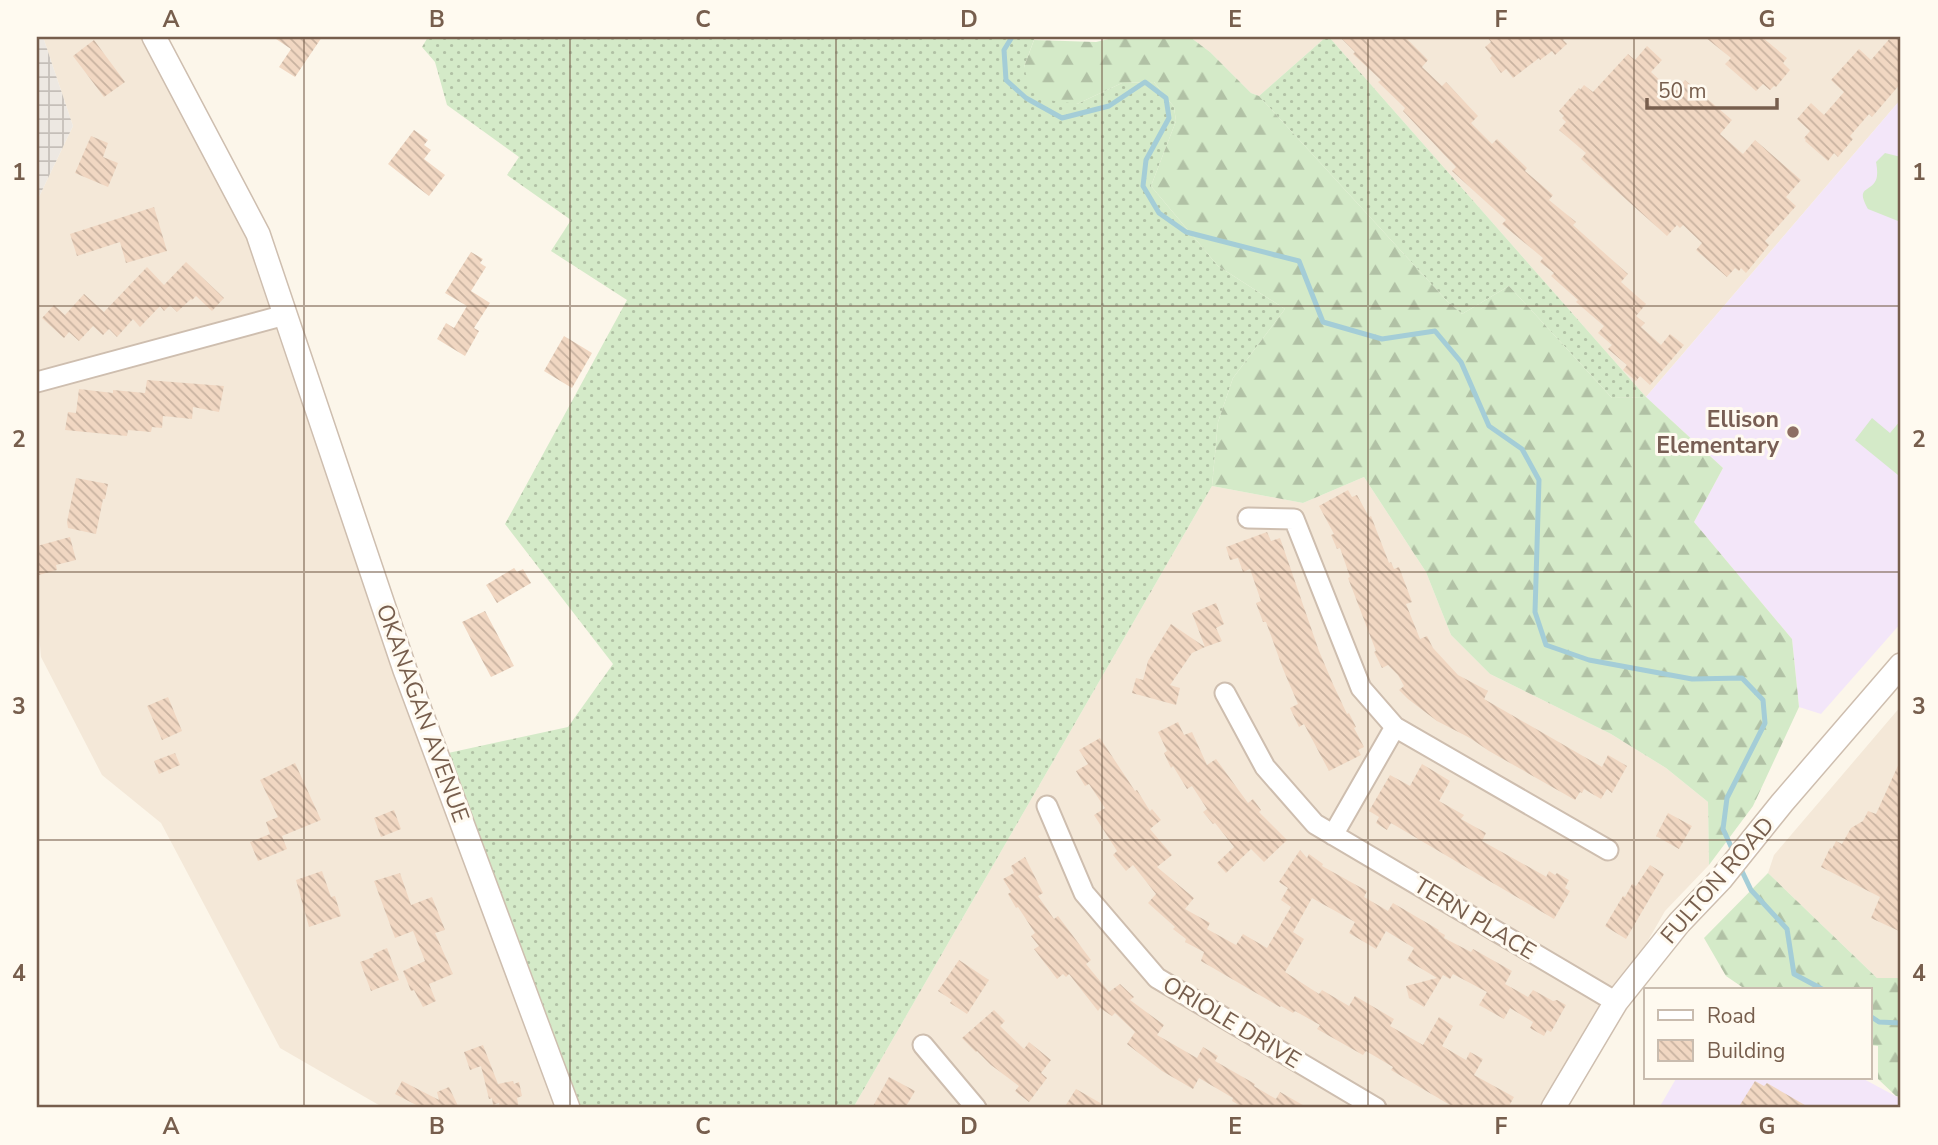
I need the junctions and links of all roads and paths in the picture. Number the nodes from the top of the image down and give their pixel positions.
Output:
1 (154, 37) edge
2 (285, 315) junction
3 (37, 382) edge
4 (1248, 518) dead end
5 (1901, 665) edge
6 (1225, 693) dead end
7 (1395, 727) junction
8 (1047, 806) dead end
9 (1333, 835) junction
10 (1608, 850) dead end
11 (1616, 1002) junction
12 (923, 1045) dead end
13 (568, 1108) edge
14 (976, 1108) edge
15 (1376, 1108) edge
16 (1553, 1108) edge

1 - 2 street, OKANAGAN AVENUE
2 - 3 street
2 - 13 street, OKANAGAN AVENUE
4 - 7 street
5 - 11 street, FULTON ROAD
6 - 9 street, TERN PLACE
7 - 9 street
7 - 10 street
8 - 15 street, ORIOLE DRIVE
9 - 11 street, TERN PLACE
11 - 16 street, FULTON ROAD
12 - 14 street

